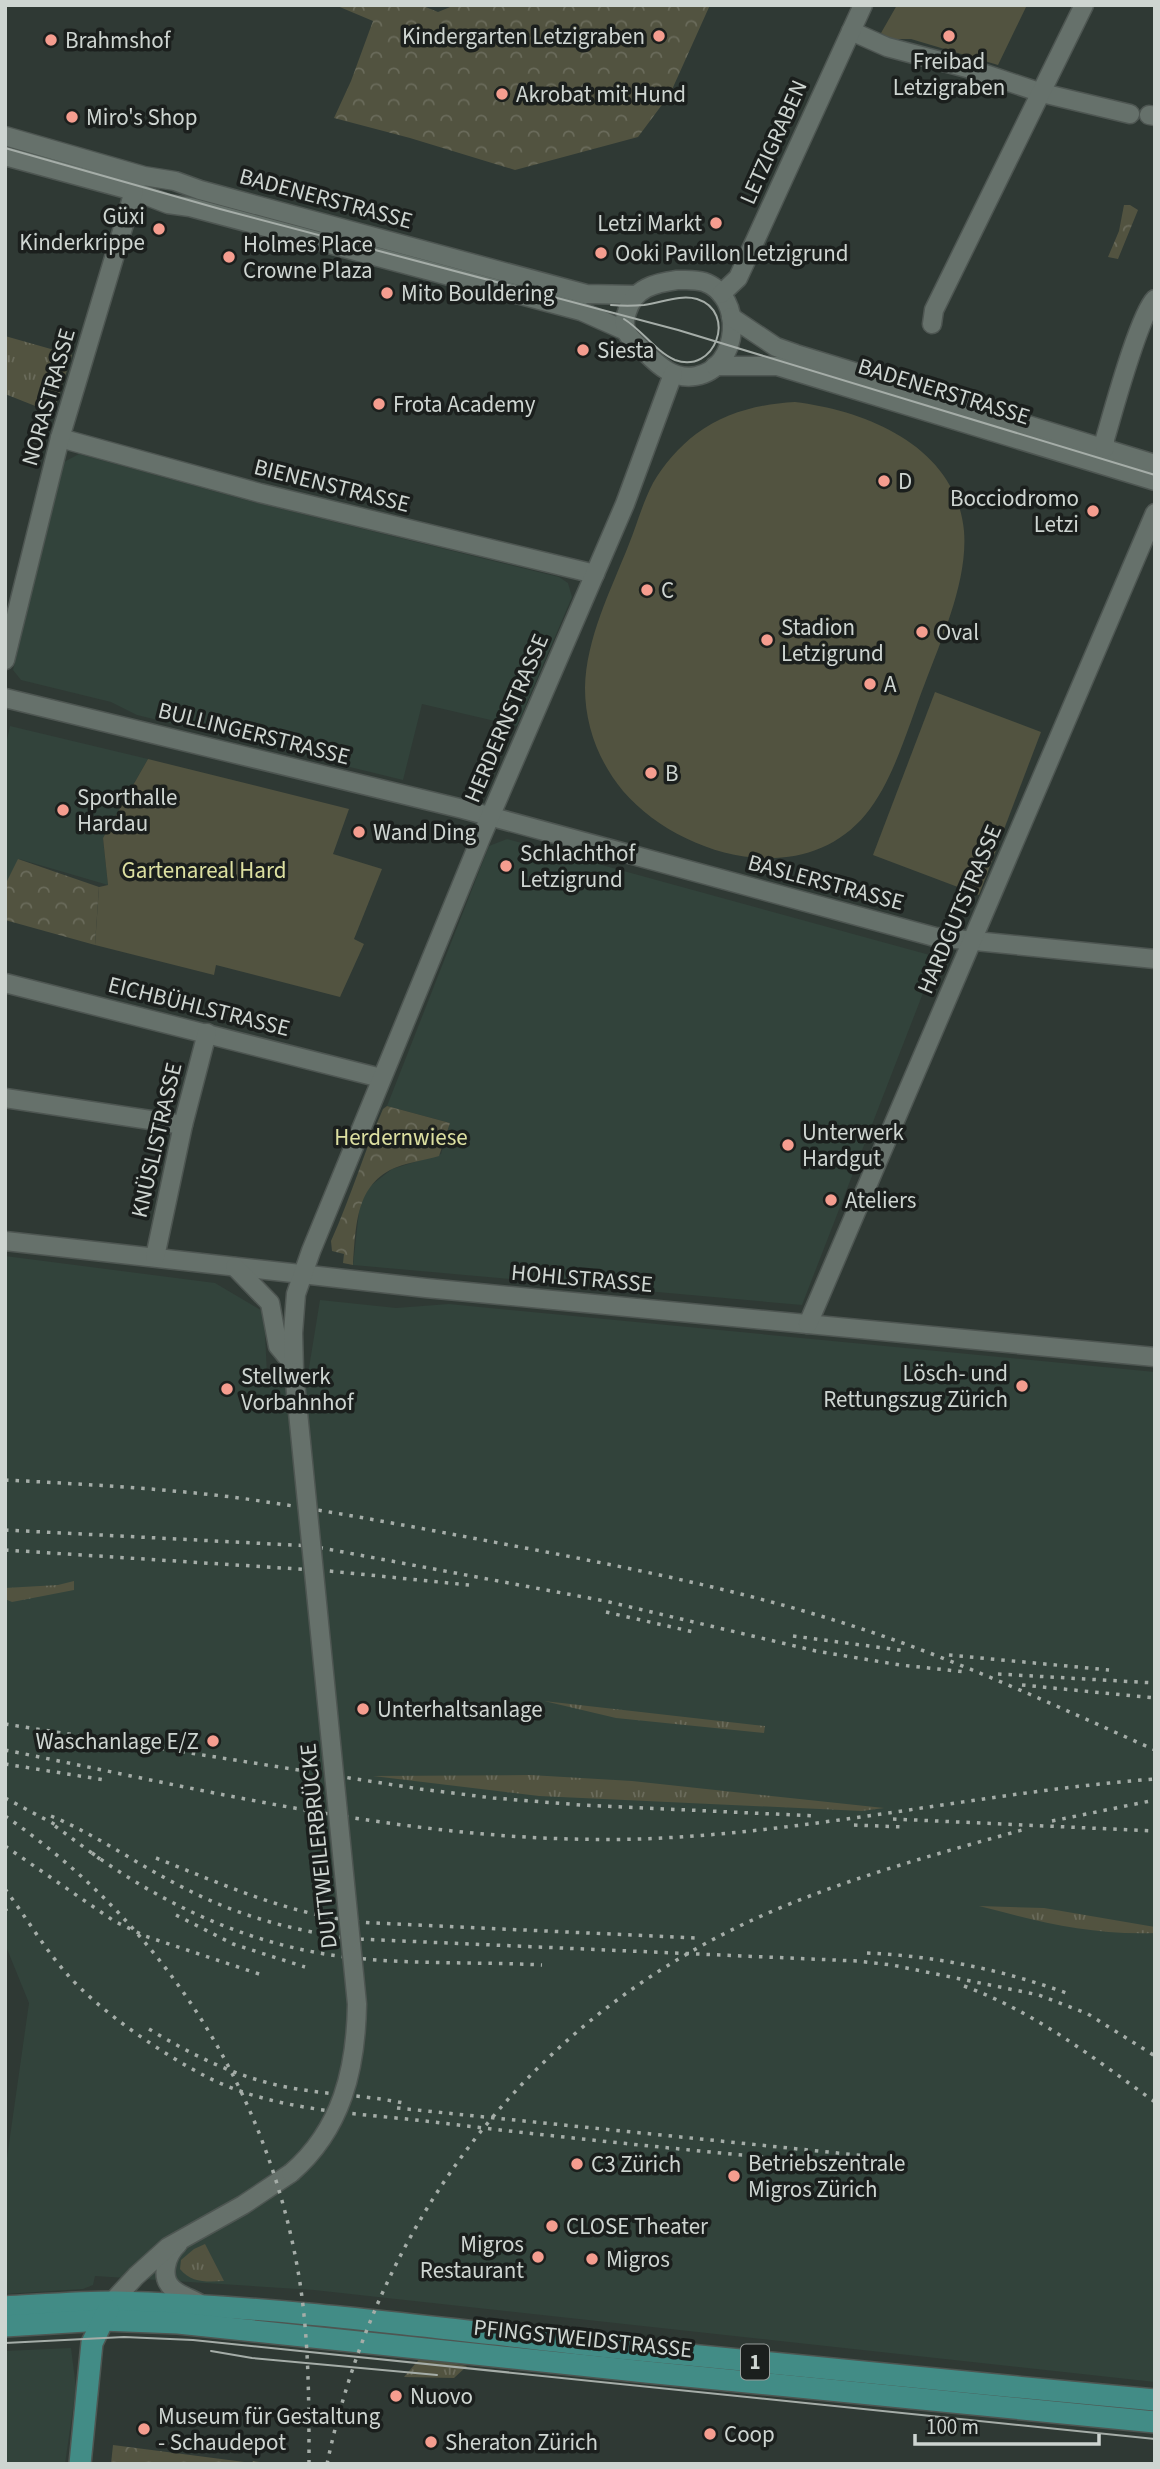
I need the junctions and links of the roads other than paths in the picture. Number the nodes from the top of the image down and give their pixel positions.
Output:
1 (863, 5) edge
2 (1084, 5) edge
3 (850, 31) junction
4 (1042, 93) junction
5 (1130, 114) dead end
6 (5, 136) edge
7 (5, 156) edge
8 (134, 191) junction
9 (721, 294) junction
10 (636, 295) junction
11 (1155, 299) edge
12 (731, 317) junction
13 (932, 324) dead end
14 (626, 331) junction
15 (715, 366) junction
16 (673, 374) junction
17 (60, 438) junction
18 (1105, 448) junction
19 (1155, 464) edge
20 (1155, 481) edge
21 (1155, 513) edge
22 (595, 573) junction
23 (5, 660) edge
24 (5, 698) edge
25 (490, 817) junction
26 (972, 942) junction
27 (1155, 959) edge
28 (5, 983) edge
29 (206, 1033) junction
30 (382, 1077) junction
31 (5, 1098) edge
32 (183, 1125) junction
33 (5, 1241) edge
34 (155, 1257) junction
35 (235, 1267) junction
36 (302, 1275) junction
37 (808, 1324) junction
38 (1155, 1357) edge
39 (294, 1368) junction
40 (194, 2231) junction
41 (202, 2306) junction
42 (5, 2307) edge
43 (107, 2311) junction
44 (5, 2326) edge
45 (1155, 2400) edge
46 (1155, 2421) edge
47 (79, 2464) edge

1 - 3 street, LETZIGRABEN
2 - 4 street
3 - 4 street
3 - 9 street, LETZIGRABEN
4 - 5 street
4 - 13 street
6 - 10 street, BADENERSTRASSE
7 - 8 street, BADENERSTRASSE
8 - 14 street, BADENERSTRASSE
8 - 17 street, NORASTRASSE
9 - 10 street, BADENERSTRASSE
9 - 12 street
10 - 14 street
11 - 18 street
12 - 15 street
12 - 18 street, BADENERSTRASSE
14 - 16 street, BADENERSTRASSE
15 - 16 street, BADENERSTRASSE
15 - 20 street, BADENERSTRASSE
16 - 22 street, HERDERNSTRASSE
17 - 22 street, BIENENSTRASSE
17 - 23 street, NORASTRASSE
18 - 19 street, BADENERSTRASSE
21 - 26 street, HARDGUTSTRASSE
22 - 25 street, HERDERNSTRASSE
24 - 25 street, BULLINGERSTRASSE
25 - 26 street, BASLERSTRASSE
25 - 30 street, HERDERNSTRASSE
26 - 27 street, BASLERSTRASSE
26 - 37 street, HARDGUTSTRASSE
28 - 29 street, EICHBÜHLSTRASSE
29 - 30 street, EICHBÜHLSTRASSE
29 - 32 street, KNÜSLISTRASSE
30 - 36 street, HERDERNSTRASSE
31 - 32 street
32 - 34 street, KNÜSLISTRASSE
33 - 34 street, HOHLSTRASSE
34 - 35 street, HOHLSTRASSE
35 - 36 street, HOHLSTRASSE
35 - 39 street
36 - 37 street, HOHLSTRASSE
36 - 39 street, DUTTWEILERBRÜCKE
37 - 38 street, HOHLSTRASSE
39 - 40 street, DUTTWEILERBRÜCKE, bridge
40 - 41 street
40 - 43 street, DUTTWEILERBRÜCKE
41 - 43 main road, PFINGSTWEIDSTRASSE / 1
41 - 45 main road, PFINGSTWEIDSTRASSE / 1
42 - 43 main road, PFINGSTWEIDSTRASSE / 1
43 - 44 main road, PFINGSTWEIDSTRASSE
43 - 46 main road, PFINGSTWEIDSTRASSE / 1
43 - 47 main road

